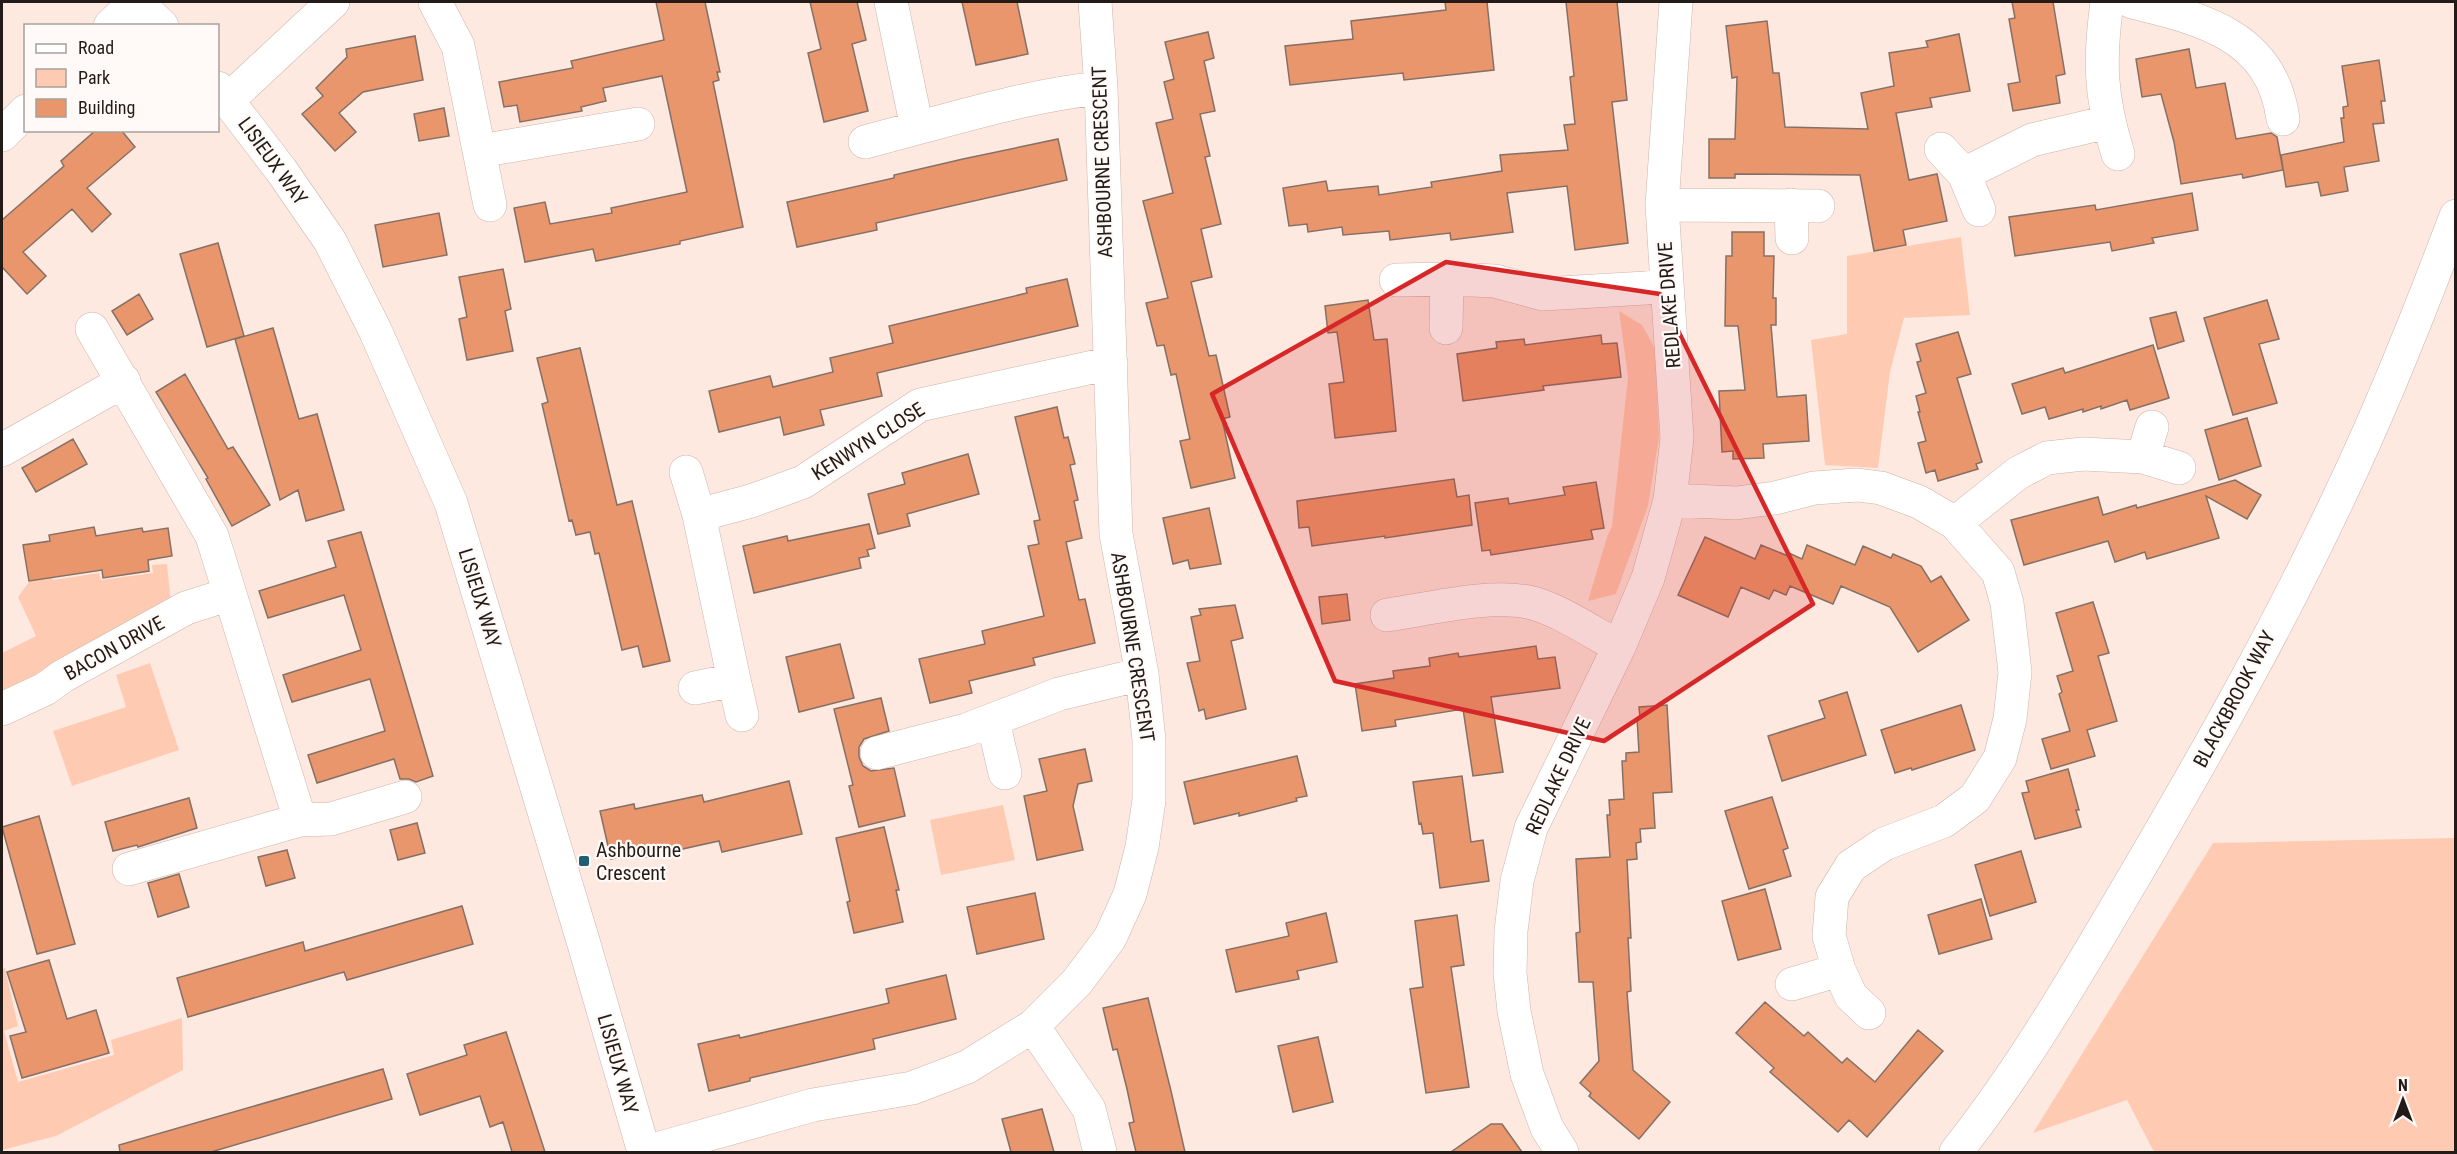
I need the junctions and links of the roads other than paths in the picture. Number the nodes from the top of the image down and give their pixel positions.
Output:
1 (136, 2) edge
2 (333, 2) edge
3 (435, 2) edge
4 (891, 2) edge
5 (1095, 2) edge
6 (1676, 2) edge
7 (2107, 2) edge
8 (2132, 2) edge
9 (112, 24) edge
10 (160, 24) edge
11 (1101, 88) junction
12 (223, 94) edge
13 (24, 113) edge
14 (2283, 119) dead end
15 (2108, 122) junction
16 (638, 124) dead end
17 (917, 128) junction
18 (2, 135) edge
19 (865, 142) dead end
20 (1941, 148) dead end
21 (480, 151) junction
22 (2118, 154) dead end
23 (1964, 174) junction
24 (490, 205) dead end
25 (1662, 205) junction
26 (1979, 210) dead end
27 (2456, 216) edge
28 (1792, 238) dead end
29 (1447, 279) junction
30 (1396, 280) dead end
31 (1666, 285) junction
32 (92, 328) dead end
33 (1446, 328) dead end
34 (1111, 363) junction
35 (124, 381) junction
36 (2, 450) edge
37 (2179, 468) dead end
38 (686, 472) dead end
39 (1670, 500) junction
40 (699, 515) junction
41 (1955, 523) junction
42 (230, 594) junction
43 (1387, 615) dead end
44 (1619, 647) junction
45 (1142, 674) junction
46 (734, 680) junction
47 (695, 688) dead end
48 (2, 709) edge
49 (742, 715) dead end
50 (993, 721) junction
51 (877, 753) dead end
52 (1005, 773) dead end
53 (405, 797) dead end
54 (300, 820) junction
55 (129, 869) dead end
56 (1839, 970) junction
57 (1792, 984) dead end
58 (1869, 1013) dead end
59 (1033, 1026) junction
60 (645, 1152) edge
61 (1100, 1152) edge
62 (1562, 1152) edge
63 (1956, 1152) edge

1 - 9 street
1 - 10 street
2 - 12 street
3 - 21 street
4 - 17 street
5 - 11 street, ASHBOURNE CRESCENT
6 - 25 street, REDLAKE DRIVE
7 - 15 street
8 - 14 street
11 - 17 street
11 - 34 street, ASHBOURNE CRESCENT
12 - 60 street, LISIEUX WAY
13 - 18 street
15 - 22 street
15 - 23 street
16 - 21 street
17 - 19 street
20 - 23 street
21 - 24 street
23 - 26 street
25 - 28 street
25 - 31 street, REDLAKE DRIVE
27 - 63 street, BLACKBROOK WAY
29 - 30 street
29 - 31 street
29 - 33 street
31 - 39 street, REDLAKE DRIVE
32 - 35 street
34 - 40 street, KENWYN CLOSE
34 - 45 street, ASHBOURNE CRESCENT
35 - 36 street
35 - 42 street
37 - 41 street
38 - 40 street
39 - 41 street
39 - 44 street, REDLAKE DRIVE
40 - 46 street
41 - 56 street
42 - 48 street, BACON DRIVE
42 - 54 street
43 - 44 street
44 - 62 street, REDLAKE DRIVE
45 - 50 street
45 - 59 street, ASHBOURNE CRESCENT
46 - 47 street
46 - 49 street
50 - 51 street
50 - 52 street
53 - 54 street
54 - 55 street
56 - 57 street
56 - 58 street
59 - 60 street, ASHBOURNE CRESCENT
59 - 61 street

